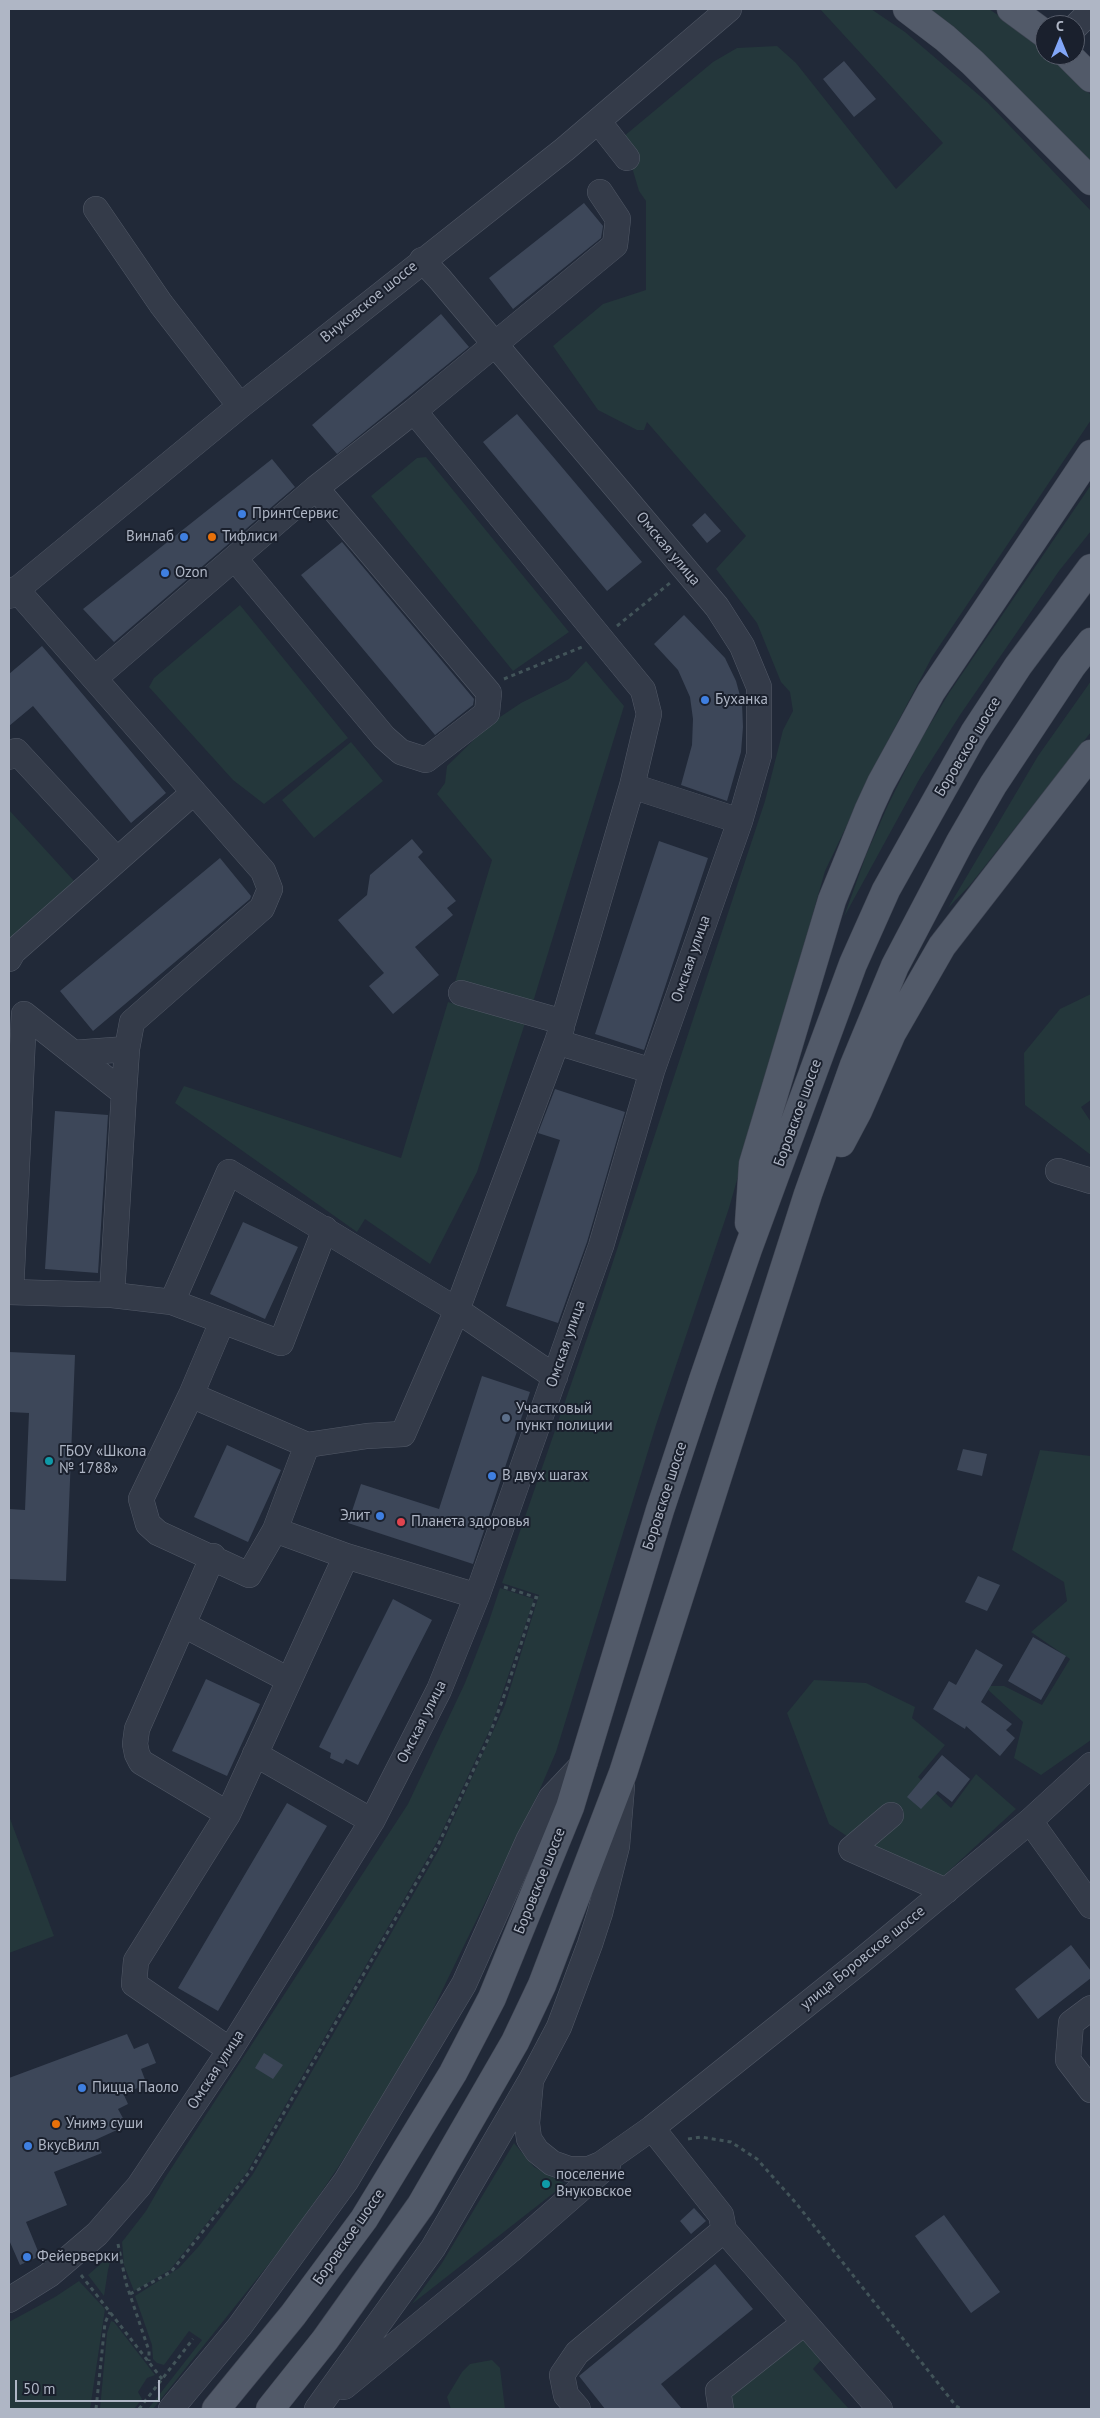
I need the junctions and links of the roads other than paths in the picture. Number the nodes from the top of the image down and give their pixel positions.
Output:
1 (729, 9) edge
2 (907, 9) edge
3 (1011, 9) edge
4 (1035, 27) edge
5 (1078, 65) edge
6 (1091, 78) edge
7 (598, 121) junction
8 (627, 158) dead end
9 (1091, 181) edge
10 (600, 192) dead end
11 (96, 210) dead end
12 (422, 260) junction
13 (494, 344) junction
14 (240, 406) junction
15 (414, 411) junction
16 (1091, 454) edge
17 (316, 488) junction
18 (236, 560) junction
19 (1091, 568) edge
20 (12, 592) edge
21 (1091, 642) edge
22 (94, 678) junction
23 (1091, 754) edge
24 (9, 757) edge
25 (632, 786) junction
26 (194, 792) junction
27 (740, 821) junction
28 (117, 860) junction
29 (9, 959) edge
30 (462, 993) dead end
31 (16, 1009) edge
32 (560, 1032) junction
33 (127, 1049) junction
34 (74, 1053) junction
35 (652, 1071) junction
36 (124, 1093) junction
37 (1058, 1171) dead end
38 (1091, 1181) edge
39 (808, 1194) junction
40 (325, 1229) junction
41 (748, 1249) junction
42 (10, 1292) edge
43 (112, 1295) junction
44 (172, 1302) junction
45 (456, 1310) junction
46 (222, 1322) junction
47 (555, 1377) junction
48 (191, 1396) junction
49 (307, 1445) junction
50 (274, 1530) junction
51 (213, 1556) junction
52 (346, 1556) junction
53 (477, 1596) junction
54 (184, 1625) junction
55 (289, 1680) junction
56 (255, 1754) junction
57 (585, 1762) junction
58 (1091, 1765) edge
59 (624, 1773) junction
60 (228, 1814) junction
61 (891, 1815) dead end
62 (372, 1821) junction
63 (1030, 1821) junction
64 (946, 1891) junction
65 (1091, 1906) edge
66 (1091, 2008) edge
67 (230, 2050) junction
68 (531, 2080) junction
69 (1091, 2090) edge
70 (659, 2137) junction
71 (630, 2145) junction
72 (724, 2230) junction
73 (9, 2300) edge
74 (804, 2323) junction
75 (171, 2409) edge
76 (216, 2409) edge
77 (270, 2409) edge
78 (317, 2409) edge
79 (578, 2409) edge
80 (720, 2409) edge
81 (880, 2409) edge

1 - 7 street, Внуковское шоссе
2 - 9 main road
3 - 4 main road
5 - 6 main road
7 - 8 street
7 - 12 street, Внуковское шоссе
10 - 13 street
11 - 14 street
12 - 13 street, Омская улица
12 - 14 street, Внуковское шоссе
13 - 15 street
13 - 27 street, Омская улица
14 - 20 street, Внуковское шоссе
15 - 17 street
15 - 25 street
16 - 41 main road
17 - 18 street
17 - 18 street
18 - 22 street
19 - 41 main road, Боровское шоссе
20 - 22 street
21 - 39 main road
22 - 26 street
23 - 39 main road
24 - 28 street
25 - 27 street
25 - 32 street
26 - 28 street
26 - 33 street
27 - 35 street, Омская улица
28 - 29 street
30 - 32 street
31 - 34 street
31 - 42 street
32 - 35 street
32 - 45 street
33 - 34 street
33 - 36 street
34 - 36 street
35 - 47 street, Омская улица
36 - 43 street
37 - 38 street
39 - 59 main road
40 - 44 street
40 - 45 street
40 - 46 street
41 - 57 main road, Боровское шоссе
42 - 43 street
43 - 44 street
44 - 46 street
45 - 47 street
45 - 49 street
46 - 48 street
47 - 53 street, Омская улица
48 - 49 street
48 - 51 street
49 - 50 street
50 - 51 street
50 - 52 street
51 - 54 street
52 - 53 street
52 - 55 street
53 - 62 street, Омская улица
54 - 55 street
54 - 60 street
55 - 56 street
56 - 60 street
56 - 62 street
57 - 75 street
57 - 76 main road, Боровское шоссе
58 - 63 street, улица Боровское шоссе
59 - 68 street
59 - 77 main road
60 - 67 street
61 - 64 street
62 - 67 street, Омская улица
63 - 64 street, улица Боровское шоссе
63 - 65 street
64 - 70 street, улица Боровское шоссе
66 - 69 street
67 - 73 street, Омская улица
68 - 71 street
68 - 78 street
70 - 71 street, улица Боровское шоссе
70 - 72 street
71 - 78 street
72 - 74 street
72 - 79 street
74 - 80 street
74 - 81 street

